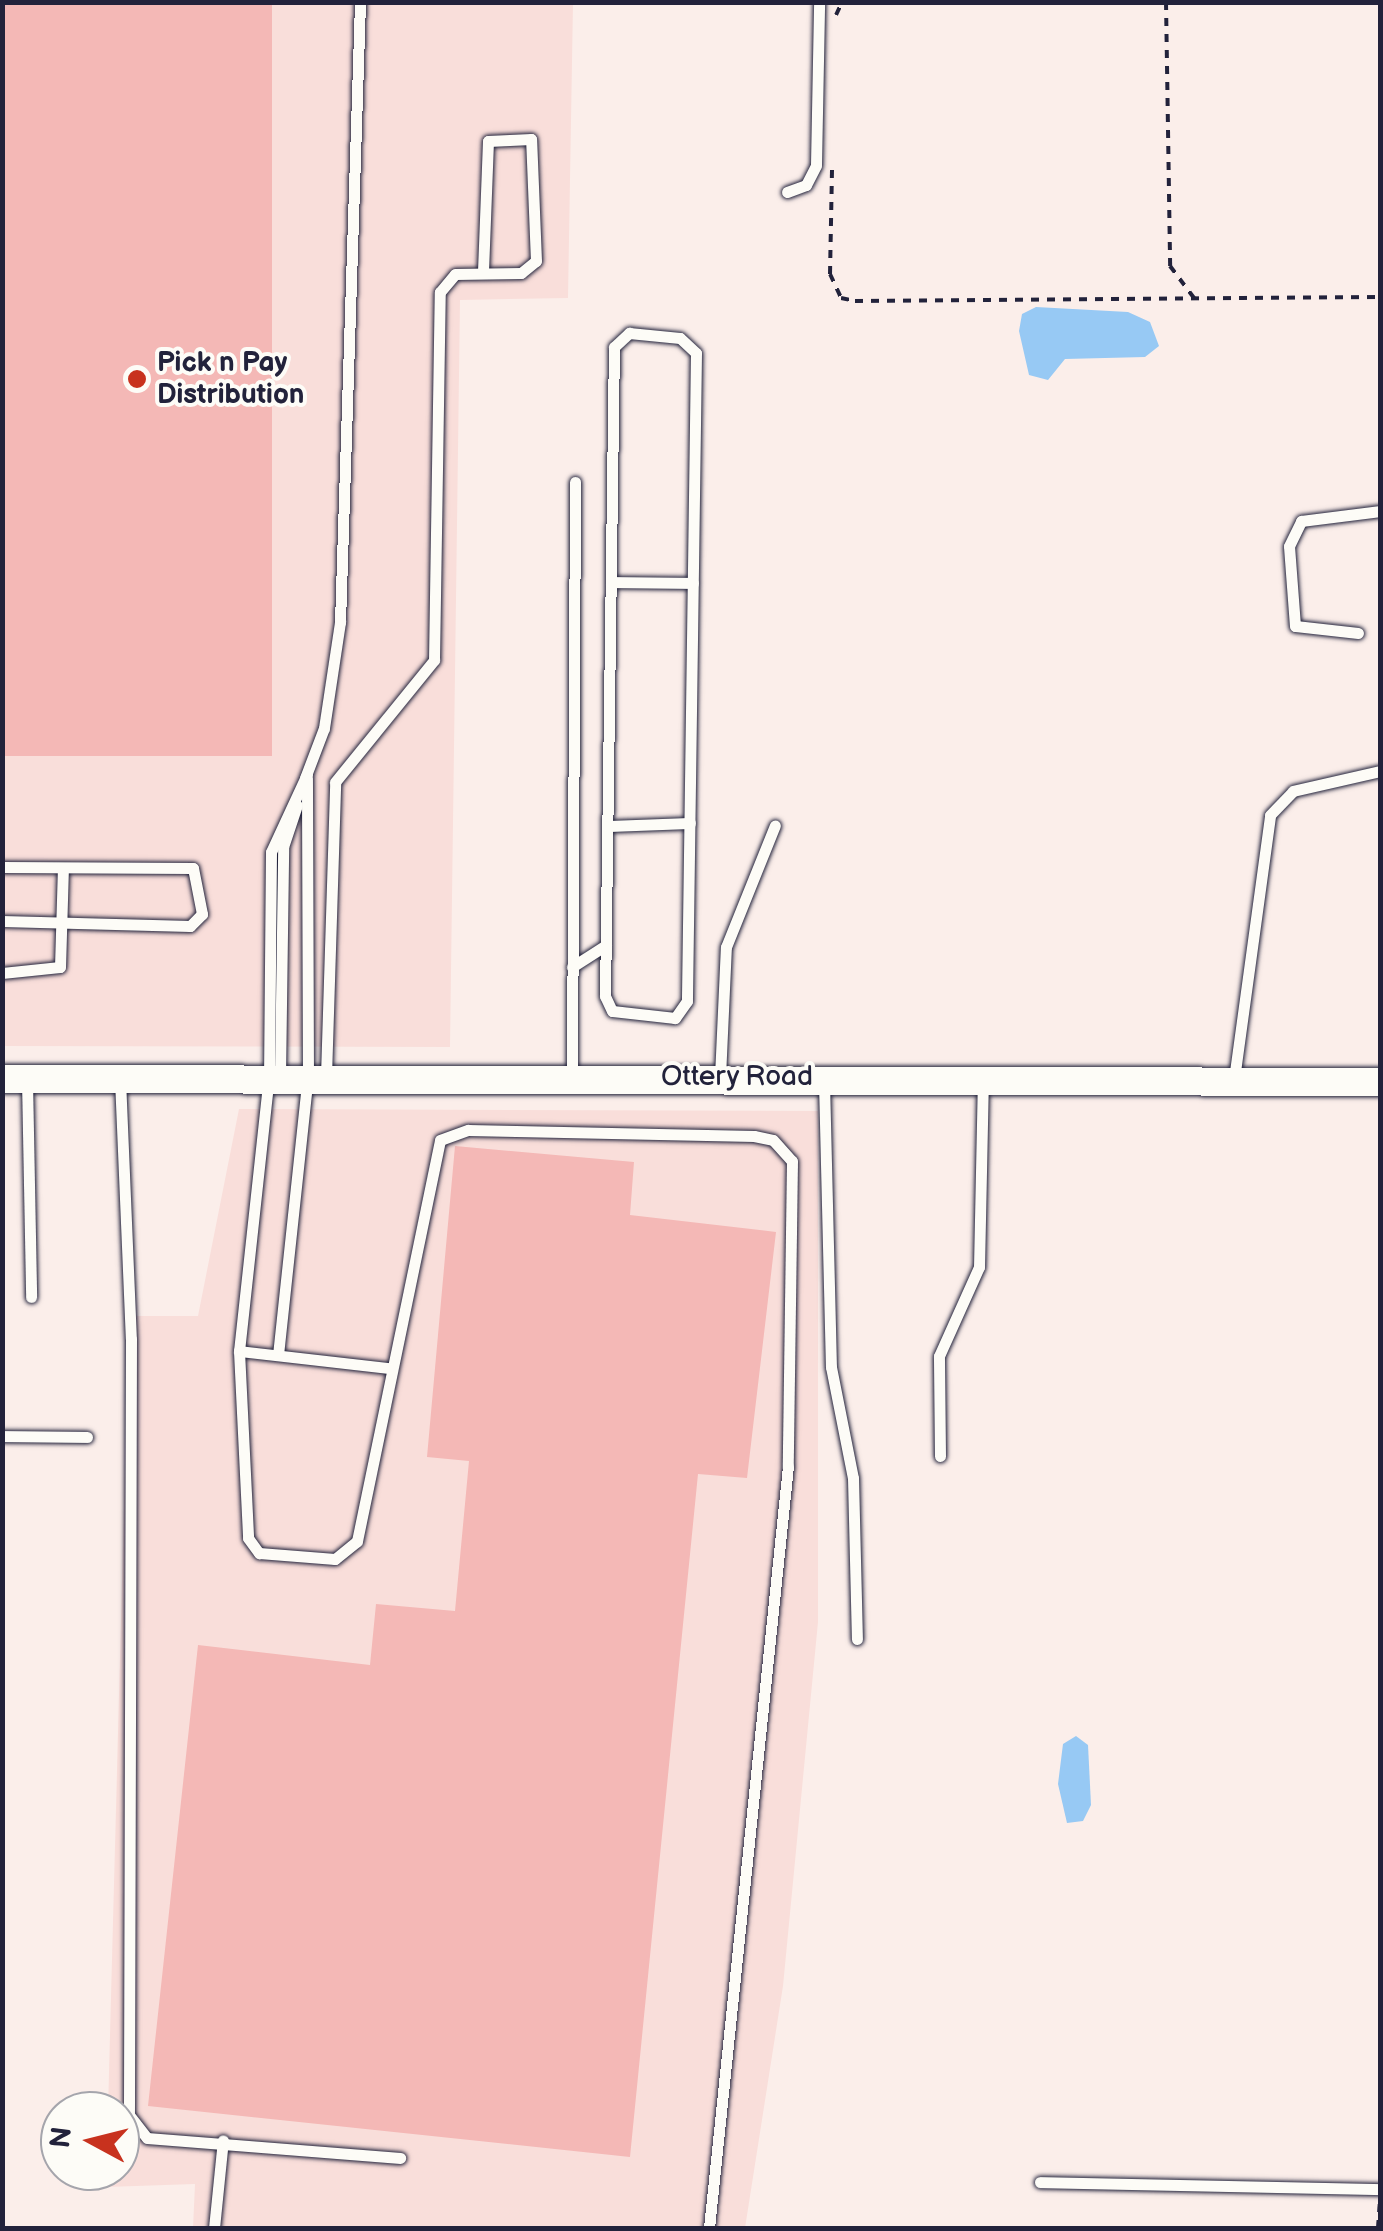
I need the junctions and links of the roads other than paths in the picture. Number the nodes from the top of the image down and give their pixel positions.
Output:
1 (360, 2) edge
2 (819, 2) edge
3 (787, 192) dead end
4 (482, 270) junction
5 (574, 482) dead end
6 (1380, 511) edge
7 (611, 582) junction
8 (693, 583) junction
9 (1358, 633) dead end
10 (1380, 771) edge
11 (307, 774) junction
12 (690, 823) junction
13 (608, 826) junction
14 (775, 826) dead end
15 (2, 867) edge
16 (63, 868) junction
17 (2, 922) edge
18 (62, 922) junction
19 (606, 945) junction
20 (572, 967) junction
21 (2, 973) edge
22 (2, 1062) edge
23 (107, 1074) junction
24 (296, 1076) junction
25 (572, 1077) junction
26 (720, 1077) junction
27 (824, 1078) junction
28 (983, 1078) junction
29 (15, 1079) edge
30 (1234, 1080) junction
31 (1380, 1082) edge
32 (30, 1297) dead end
33 (239, 1351) junction
34 (278, 1355) junction
35 (388, 1368) junction
36 (2, 1436) edge
37 (87, 1437) dead end
38 (940, 1456) dead end
39 (857, 1639) dead end
40 (223, 2140) junction
41 (400, 2158) dead end
42 (1040, 2182) dead end
43 (1380, 2190) edge
44 (214, 2228) edge
45 (708, 2228) edge

1 - 11 lane
2 - 3 lane
4 - 4 lane
4 - 24 lane
5 - 20 lane
6 - 9 lane
7 - 8 lane
7 - 8 lane
7 - 13 lane
8 - 12 lane
10 - 30 lane
11 - 24 lane
11 - 24 lane
12 - 13 lane
12 - 19 lane
13 - 19 lane
14 - 26 lane
15 - 16 lane
16 - 18 lane
16 - 18 lane
17 - 18 lane
18 - 21 lane
19 - 20 lane
20 - 25 lane
22 - 23 street, Ottery Road
23 - 24 street, Ottery Road
23 - 29 street, Ottery Road
23 - 40 lane
24 - 25 street, Ottery Road
24 - 33 lane
24 - 34 lane
25 - 26 street, Ottery Road
26 - 27 street, Ottery Road
27 - 28 street, Ottery Road
27 - 39 lane
28 - 30 street, Ottery Road
28 - 38 lane
29 - 32 lane
30 - 31 street, Ottery Road
33 - 34 lane
33 - 35 lane
34 - 35 lane
35 - 45 lane
36 - 37 lane
40 - 41 lane
40 - 44 lane
42 - 43 lane

